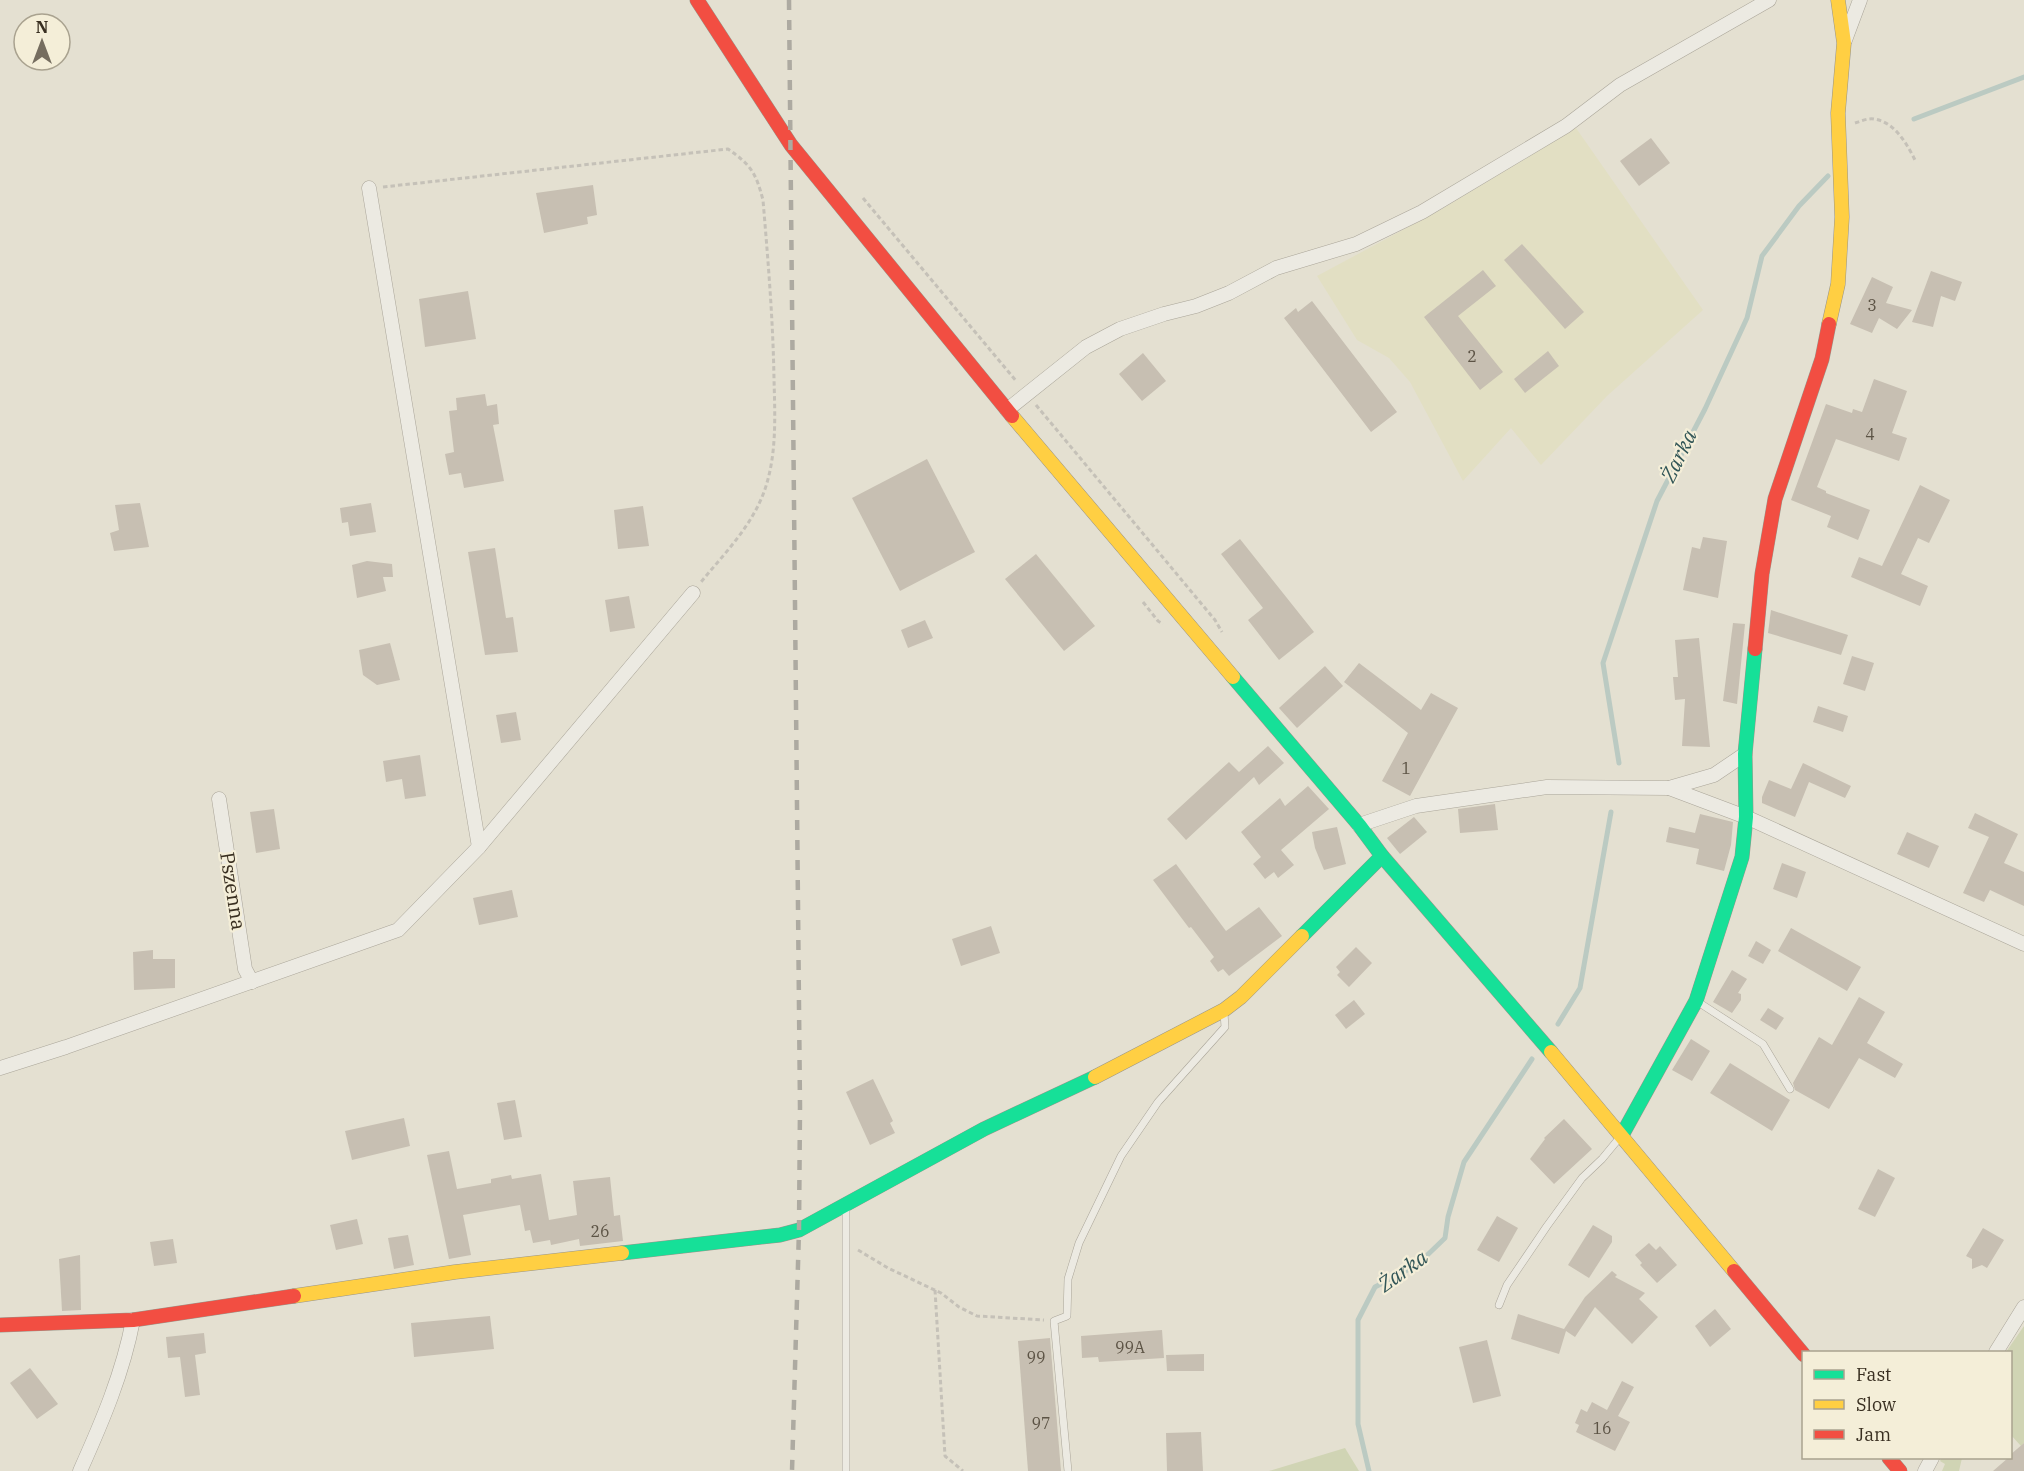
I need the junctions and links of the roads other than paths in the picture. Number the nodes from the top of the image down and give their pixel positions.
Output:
1 (697, 0) edge
2 (1769, 0) edge
3 (1838, 0) edge
4 (1860, 0) edge
5 (1844, 43) junction
6 (369, 188) road end
7 (1007, 410) junction
8 (693, 593) road end
9 (1745, 754) junction
10 (1669, 788) junction
11 (219, 800) dead end
12 (1746, 818) junction
13 (1359, 825) junction
14 (479, 847) junction
15 (1382, 856) junction
16 (2024, 944) edge
17 (252, 982) junction
18 (1696, 1001) junction
19 (1224, 1010) junction
20 (0, 1068) edge
21 (1790, 1089) dead end
22 (1622, 1135) junction
23 (846, 1204) junction
24 (1499, 1305) dead end
25 (2024, 1307) edge
26 (133, 1320) junction
27 (0, 1325) edge
28 (1997, 1351) edge
29 (1802, 1354) edge
30 (1889, 1459) edge
31 (80, 1471) edge
32 (846, 1471) edge
33 (1068, 1471) edge
34 (1900, 1471) edge

1 - 7 street
2 - 7 street
3 - 5 street
4 - 5 street
5 - 9 street
6 - 14 street
7 - 13 street
8 - 14 street
9 - 10 street
9 - 12 street
10 - 12 street
10 - 13 street
11 - 17 street, Pszenna
12 - 16 street
12 - 18 street
13 - 15 street
14 - 17 street
15 - 19 street
15 - 22 street
17 - 20 street
18 - 21 lane
18 - 22 street
19 - 23 street
19 - 33 lane
22 - 24 lane
22 - 29 street
23 - 26 street
23 - 32 lane
25 - 28 street
26 - 27 street
26 - 31 street
30 - 34 street

